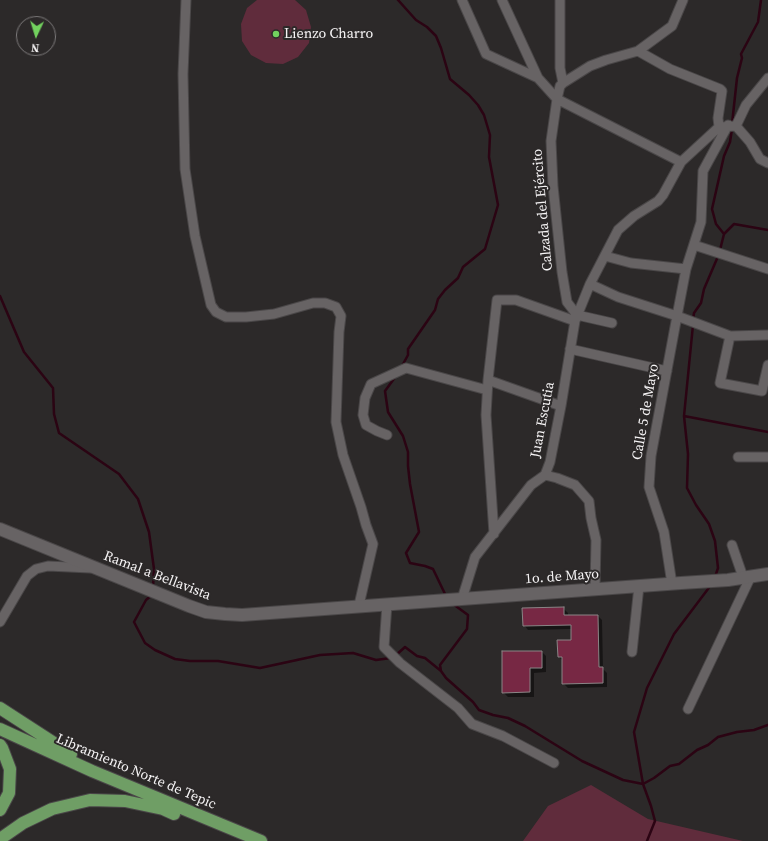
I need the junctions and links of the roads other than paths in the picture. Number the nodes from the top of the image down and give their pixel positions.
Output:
1 (186, 0) edge
2 (462, 0) edge
3 (502, 0) edge
4 (560, 0) edge
5 (683, 0) edge
6 (638, 51) junction
7 (538, 78) junction
8 (768, 78) edge
9 (563, 82) junction
10 (556, 99) junction
11 (728, 126) junction
12 (681, 162) junction
13 (768, 163) edge
14 (694, 245) junction
15 (605, 256) junction
16 (686, 269) junction
17 (768, 269) edge
18 (590, 284) junction
19 (676, 316) junction
20 (576, 318) junction
21 (612, 323) dead end
22 (768, 335) edge
23 (730, 336) junction
24 (570, 349) junction
25 (768, 366) edge
26 (667, 371) junction
27 (488, 380) junction
28 (487, 390) junction
29 (561, 406) junction
30 (387, 435) dead end
31 (738, 457) dead end
32 (768, 457) edge
33 (545, 475) junction
34 (0, 529) edge
35 (494, 534) junction
36 (732, 545) dead end
37 (96, 568) junction
38 (768, 574) edge
39 (747, 577) junction
40 (676, 584) junction
41 (639, 586) junction
42 (595, 590) junction
43 (462, 599) junction
44 (387, 604) junction
45 (359, 605) junction
46 (0, 622) edge
47 (632, 652) dead end
48 (0, 708) edge
49 (688, 709) dead end
50 (0, 729) edge
51 (0, 745) edge
52 (554, 763) dead end
53 (158, 799) junction
54 (0, 810) edge
55 (0, 839) edge
56 (241, 841) edge
57 (262, 841) edge

1 - 45 street
2 - 7 street
3 - 7 street
4 - 9 street
5 - 6 street
6 - 9 street
6 - 11 street
7 - 10 street
8 - 11 street, Calle 5 de Mayo
9 - 10 street, Calzada del Ejército
10 - 12 street
10 - 20 street, Calzada del Ejército
11 - 12 street, Juan Escutia
11 - 13 street
11 - 14 street, Calle 5 de Mayo
12 - 15 street, Juan Escutia
14 - 16 street, Calle 5 de Mayo
14 - 17 street
15 - 16 street
15 - 18 street, Juan Escutia
16 - 19 street, Calle 5 de Mayo
18 - 19 street
18 - 20 street, Juan Escutia
19 - 23 street
19 - 26 street, Calle 5 de Mayo
20 - 21 street
20 - 24 street, Juan Escutia
20 - 27 street
22 - 23 street
23 - 25 street
24 - 26 street
24 - 29 street, Juan Escutia
26 - 40 street, Calle 5 de Mayo
27 - 28 street
27 - 29 street
28 - 30 street
28 - 35 street
29 - 33 street, Juan Escutia
31 - 32 street
33 - 35 street, Juan Escutia
33 - 42 street
34 - 37 street, Ramal a Bellavista
35 - 43 street, Juan Escutia
36 - 39 street
37 - 45 street, Ramal a Bellavista
37 - 46 street
38 - 39 street, 1o. de Mayo
39 - 40 street, 1o. de Mayo
39 - 49 street
40 - 41 street, 1o. de Mayo
41 - 42 street, 1o. de Mayo
41 - 47 street
42 - 43 street, 1o. de Mayo
43 - 44 street, 1o. de Mayo
44 - 45 street, 1o. de Mayo
44 - 52 street
48 - 53 highway
50 - 53 highway, Libramiento Norte de Tepic
51 - 54 highway
53 - 57 highway, Libramiento Norte de Tepic
55 - 56 highway

